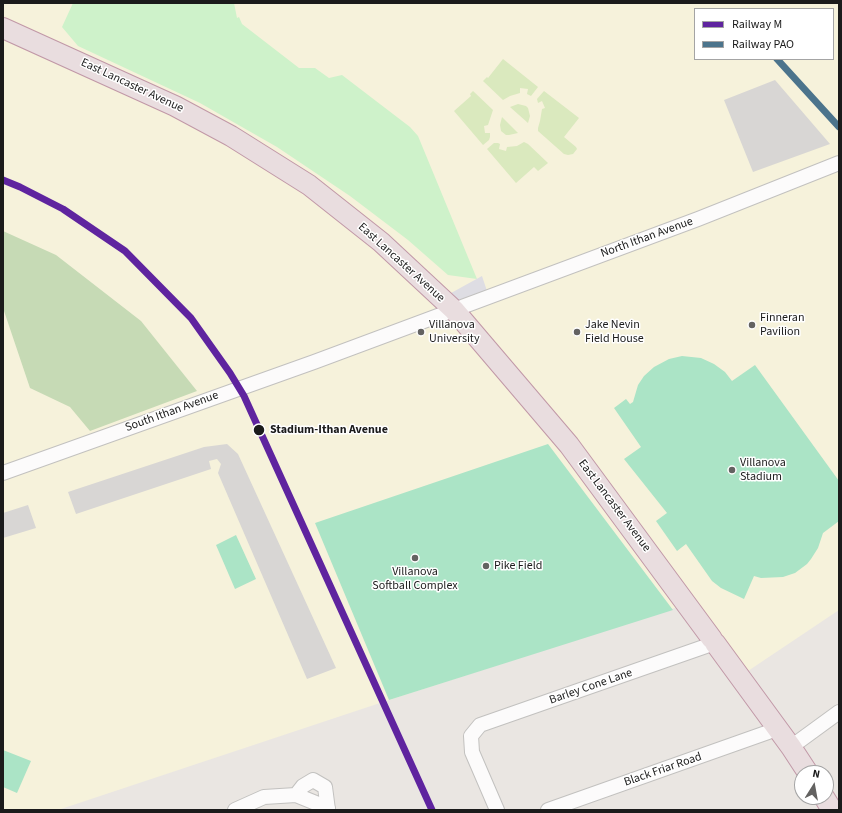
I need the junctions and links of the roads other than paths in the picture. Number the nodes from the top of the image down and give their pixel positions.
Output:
1 (3, 28) edge
2 (839, 163) edge
3 (454, 310) junction
4 (3, 474) edge
5 (713, 641) junction
6 (839, 712) edge
7 (777, 730) junction
8 (791, 747) junction
9 (803, 765) edge
10 (296, 795) junction
11 (328, 809) edge
12 (235, 810) edge
13 (497, 810) edge
14 (548, 810) edge

1 - 3 highway, East Lancaster Avenue
2 - 3 street, North Ithan Avenue
3 - 4 street, South Ithan Avenue
3 - 5 highway, East Lancaster Avenue
5 - 7 highway, East Lancaster Avenue
5 - 13 street, Barley Cone Lane
6 - 8 street
7 - 8 highway, East Lancaster Avenue
7 - 14 street, Black Friar Road
8 - 9 highway, East Lancaster Avenue
10 - 11 street
10 - 11 street
10 - 12 street

